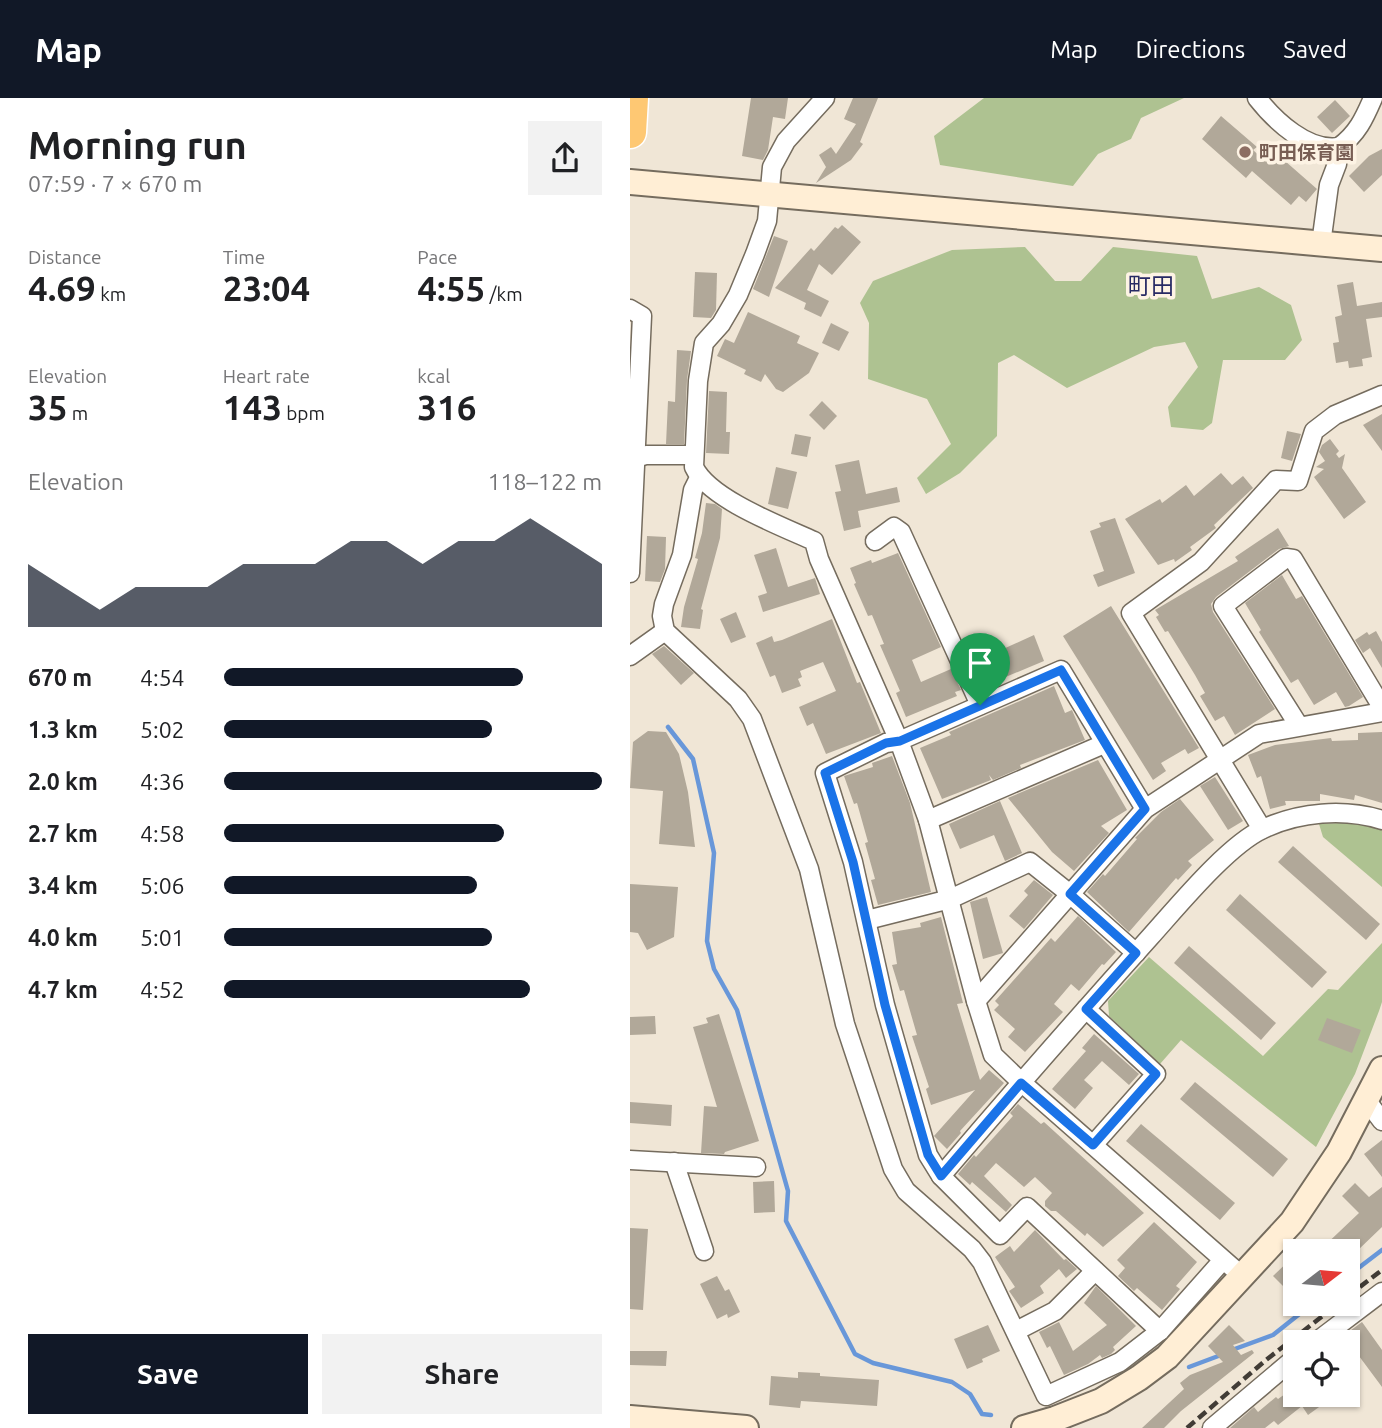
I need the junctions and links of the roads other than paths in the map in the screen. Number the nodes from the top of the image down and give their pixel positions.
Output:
1 (632, 98) edge
2 (825, 98) edge
3 (1257, 98) edge
4 (1373, 98) edge
5 (630, 132) edge
6 (1339, 147) junction
7 (630, 182) edge
8 (769, 195) junction
9 (1321, 244) junction
10 (1382, 249) edge
11 (630, 309) edge
12 (1382, 395) edge
13 (694, 455) junction
14 (634, 463) edge
15 (699, 478) junction
16 (875, 541) dead end
17 (630, 573) edge
18 (665, 631) junction
19 (630, 656) edge
20 (980, 705) junction
21 (1382, 707) edge
22 (1382, 712) edge
23 (1299, 726) junction
24 (900, 741) junction
25 (1104, 744) junction
26 (1219, 759) junction
27 (1145, 809) junction
28 (928, 820) junction
29 (1382, 820) edge
30 (1262, 830) junction
31 (1070, 894) junction
32 (950, 899) junction
33 (867, 920) junction
34 (1136, 953) junction
35 (976, 1001) junction
36 (1086, 1009) junction
37 (1382, 1069) edge
38 (1021, 1083) junction
39 (1367, 1101) junction
40 (1382, 1121) edge
41 (1093, 1145) junction
42 (630, 1160) edge
43 (674, 1163) junction
44 (756, 1167) dead end
45 (941, 1176) junction
46 (704, 1251) dead end
47 (1223, 1260) junction
48 (1095, 1271) junction
49 (1242, 1276) junction
50 (1382, 1292) edge
51 (1332, 1330) edge
52 (1016, 1331) junction
53 (1160, 1331) junction
54 (1283, 1368) edge
55 (630, 1418) edge
56 (746, 1428) edge
57 (1024, 1428) edge
58 (1212, 1428) edge

1 - 5 highway
2 - 8 street
3 - 6 street
4 - 6 street
6 - 9 street
7 - 8 street
8 - 9 street
8 - 13 street
9 - 10 street
11 - 14 street
12 - 26 street
13 - 14 street
13 - 15 street
14 - 17 street
15 - 18 street
15 - 24 street
16 - 20 street
18 - 19 street
18 - 52 street
20 - 24 street
20 - 25 street
21 - 23 street
22 - 23 street
23 - 26 street
24 - 28 street
24 - 33 street
25 - 27 street
25 - 28 street
26 - 27 street
26 - 30 street
27 - 31 street
28 - 32 street
29 - 30 street
30 - 34 street
31 - 32 street
31 - 34 street
31 - 35 street
32 - 33 street
32 - 35 street
33 - 45 street
34 - 36 street
35 - 38 street
36 - 38 street
36 - 41 street
37 - 39 street
38 - 41 street
38 - 45 street
39 - 40 street
39 - 49 street
41 - 47 street
42 - 43 street
43 - 44 street
43 - 46 street
45 - 48 street
47 - 49 street
47 - 53 street
48 - 52 street
48 - 53 street
49 - 57 street
50 - 51 street
52 - 53 street
54 - 58 street
55 - 56 street

